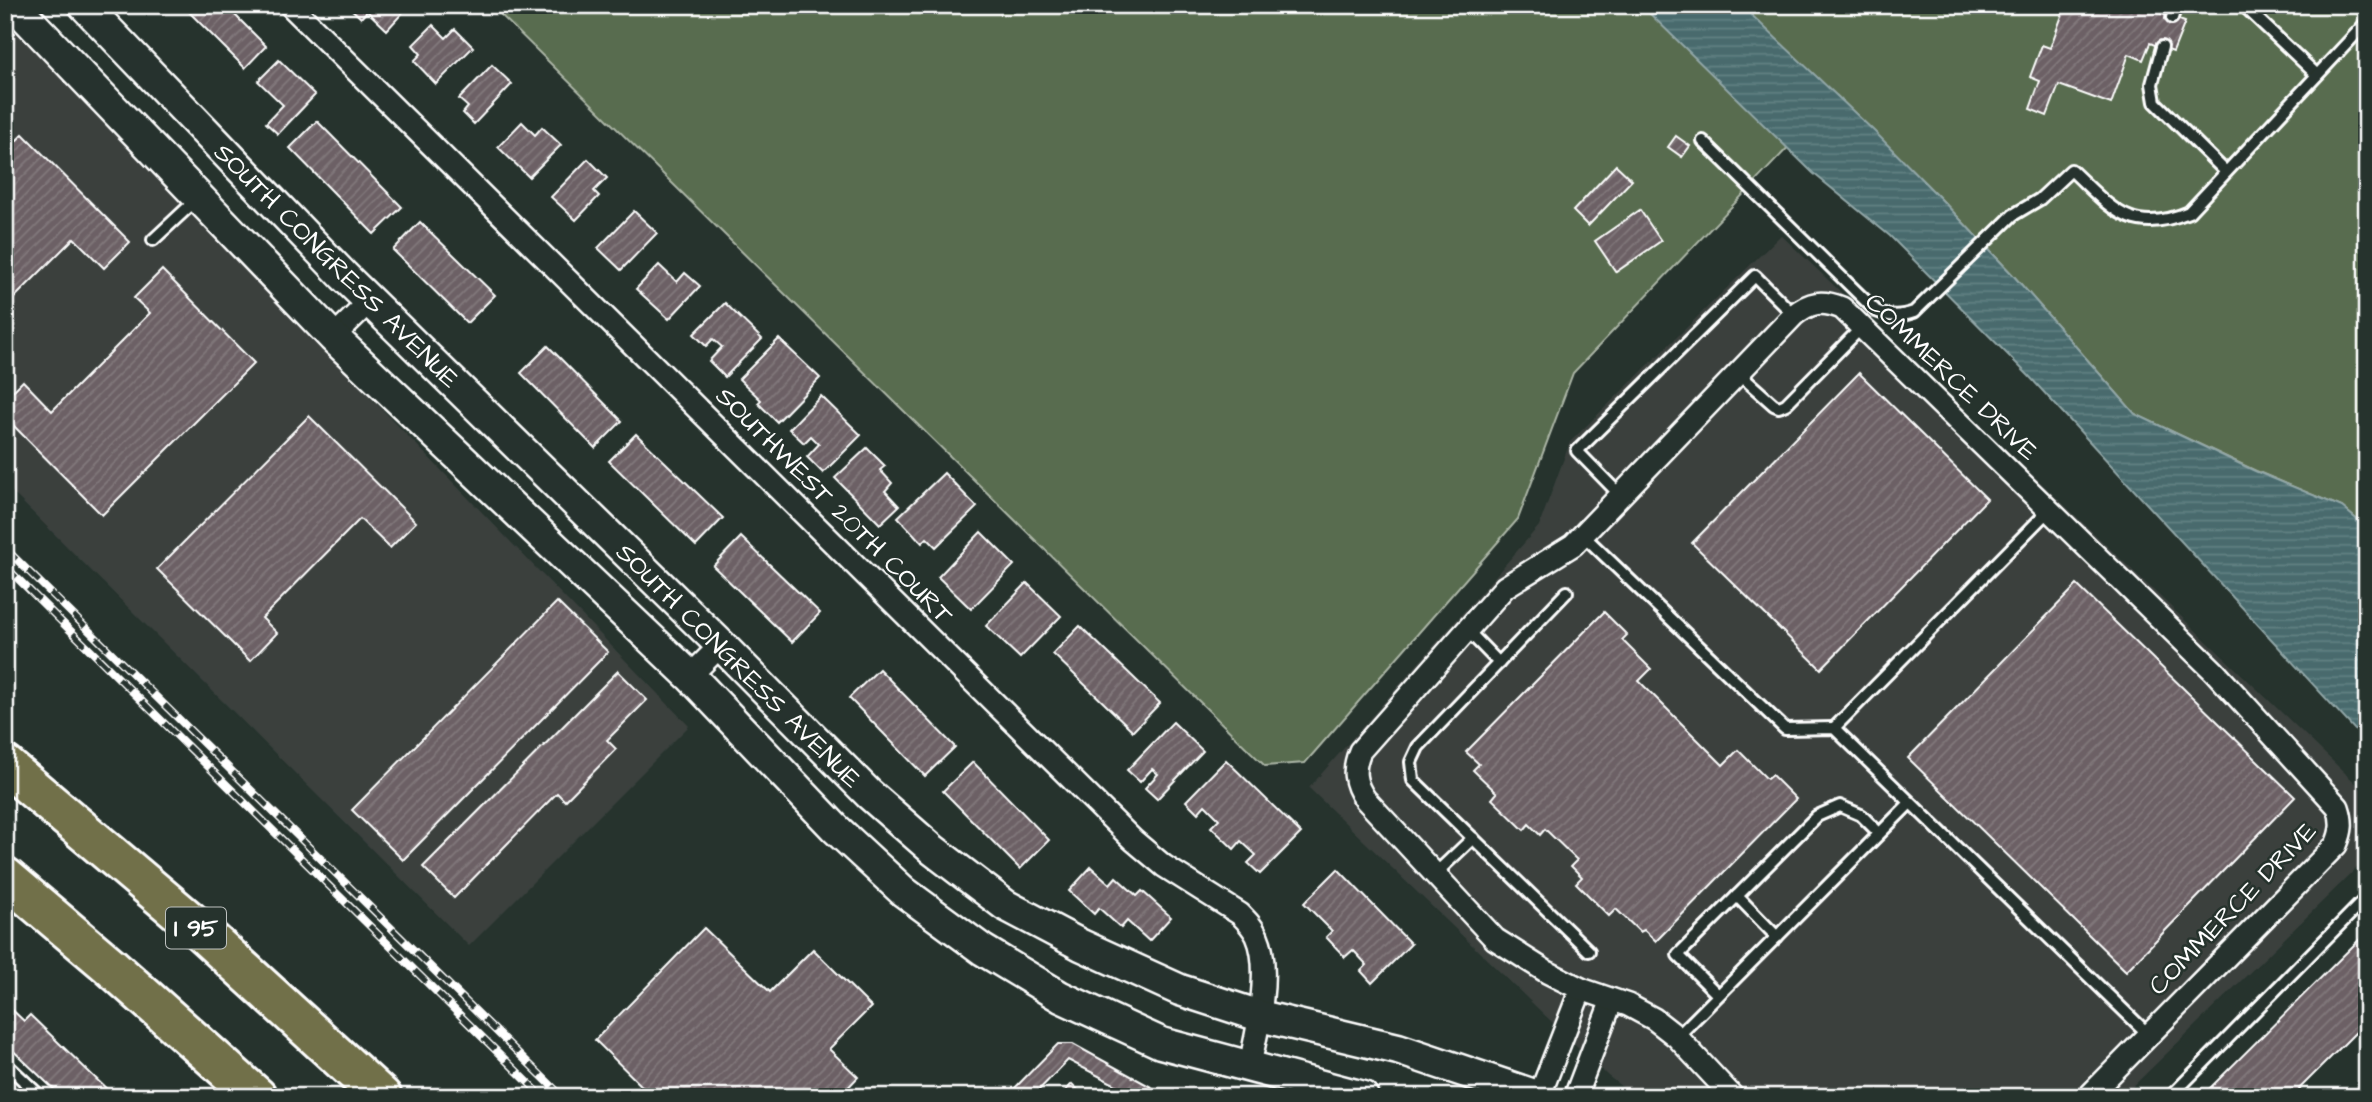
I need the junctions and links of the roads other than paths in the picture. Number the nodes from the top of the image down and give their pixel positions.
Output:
1 (14, 5) edge
2 (84, 5) edge
3 (290, 5) edge
4 (2176, 5) edge
5 (2243, 5) edge
6 (2172, 18) dead end
7 (2367, 22) edge
8 (2162, 47) dead end
9 (2317, 75) junction
10 (1703, 141) dead end
11 (2226, 172) junction
12 (199, 197) junction
13 (153, 240) dead end
14 (370, 301) junction
15 (1794, 315) junction
16 (1862, 327) junction
17 (333, 337) junction
18 (1738, 373) junction
19 (1620, 495) junction
20 (2050, 509) junction
21 (1583, 536) junction
22 (1567, 592) dead end
23 (1467, 631) junction
24 (721, 645) junction
25 (1499, 663) junction
26 (690, 676) junction
27 (1834, 728) junction
28 (5, 765) edge
29 (1910, 803) junction
30 (1879, 833) junction
31 (1473, 838) junction
32 (1435, 874) junction
33 (5, 877) edge
34 (1737, 896) junction
35 (2367, 897) edge
36 (1777, 937) junction
37 (1589, 951) dead end
38 (1581, 989) junction
39 (1718, 995) junction
40 (1612, 1000) junction
41 (1260, 1016) junction
42 (2149, 1035) junction
43 (1677, 1037) junction
44 (5, 1063) edge
45 (1250, 1068) junction
46 (41, 1097) edge
47 (257, 1097) edge
48 (382, 1097) edge
49 (1363, 1097) edge
50 (1540, 1097) edge
51 (1576, 1097) edge
52 (1733, 1097) edge
53 (2088, 1097) edge
54 (2170, 1097) edge

1 - 12 main road, SOUTH CONGRESS AVENUE
2 - 14 main road, SOUTH CONGRESS AVENUE
3 - 41 street, SOUTHWEST 20TH COURT
4 - 6 lane
5 - 9 lane
7 - 9 lane
8 - 11 lane
9 - 11 lane
10 - 11 lane
12 - 13 lane
12 - 17 main road, SOUTH CONGRESS AVENUE
14 - 17 street
14 - 24 main road, SOUTH CONGRESS AVENUE
15 - 16 street, COMMERCE DRIVE
15 - 18 street, COMMERCE DRIVE
15 - 19 lane
16 - 18 lane
16 - 20 street, COMMERCE DRIVE
17 - 26 main road, SOUTH CONGRESS AVENUE
18 - 19 street, COMMERCE DRIVE
19 - 21 street, COMMERCE DRIVE
20 - 27 lane
20 - 42 street, COMMERCE DRIVE
21 - 23 street, COMMERCE DRIVE
21 - 27 lane
22 - 25 lane
23 - 25 lane
23 - 32 street, COMMERCE DRIVE
24 - 26 street
24 - 41 main road, SOUTH CONGRESS AVENUE
25 - 31 lane
26 - 45 main road, SOUTH CONGRESS AVENUE
27 - 29 lane
28 - 48 highway, I 95
29 - 30 lane
29 - 42 lane
30 - 34 lane
30 - 36 lane
31 - 32 lane
31 - 37 lane
32 - 38 street, COMMERCE DRIVE
33 - 47 highway
34 - 36 lane
34 - 39 lane
35 - 54 lane
36 - 39 lane
38 - 40 street, COMMERCE DRIVE
38 - 50 street
39 - 43 lane
40 - 43 street, COMMERCE DRIVE
40 - 51 street
41 - 45 street, SOUTHWEST 20TH COURT
41 - 50 main road, SOUTH CONGRESS AVENUE
42 - 53 street, COMMERCE DRIVE
43 - 52 street, COMMERCE DRIVE
44 - 46 lane
45 - 49 main road, SOUTH CONGRESS AVENUE

